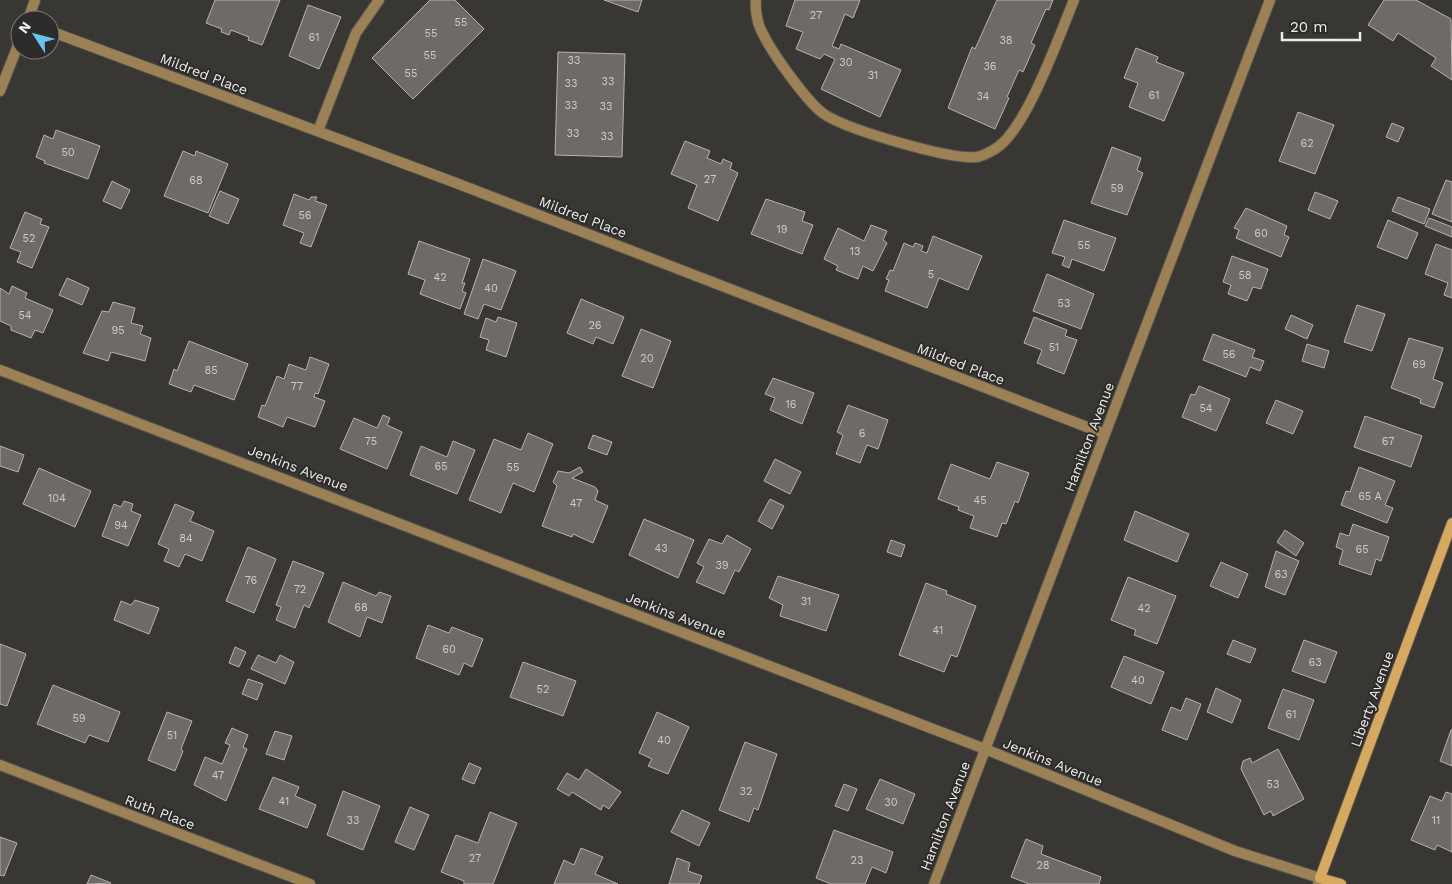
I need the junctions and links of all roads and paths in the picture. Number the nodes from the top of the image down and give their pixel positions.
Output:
1 (379, 0) edge
2 (756, 0) edge
3 (1074, 0) edge
4 (1270, 0) edge
5 (60, 35) edge
6 (12, 60) edge
7 (0, 91) edge
8 (318, 131) junction
9 (0, 370) edge
10 (1105, 434) junction
11 (1452, 523) edge
12 (985, 749) junction
13 (0, 765) edge
14 (1319, 881) edge
15 (310, 884) edge
16 (934, 884) edge
17 (1341, 884) edge

1 - 8 street
2 - 3 street
4 - 10 street, Hamilton Avenue
5 - 8 street, Mildred Place
6 - 7 street
8 - 10 street, Mildred Place
9 - 12 street, Jenkins Avenue
10 - 12 street, Hamilton Avenue
11 - 14 street, Liberty Avenue
12 - 14 street, Jenkins Avenue
12 - 16 street, Hamilton Avenue
13 - 15 street, Ruth Place
14 - 17 street, Jenkins Avenue

